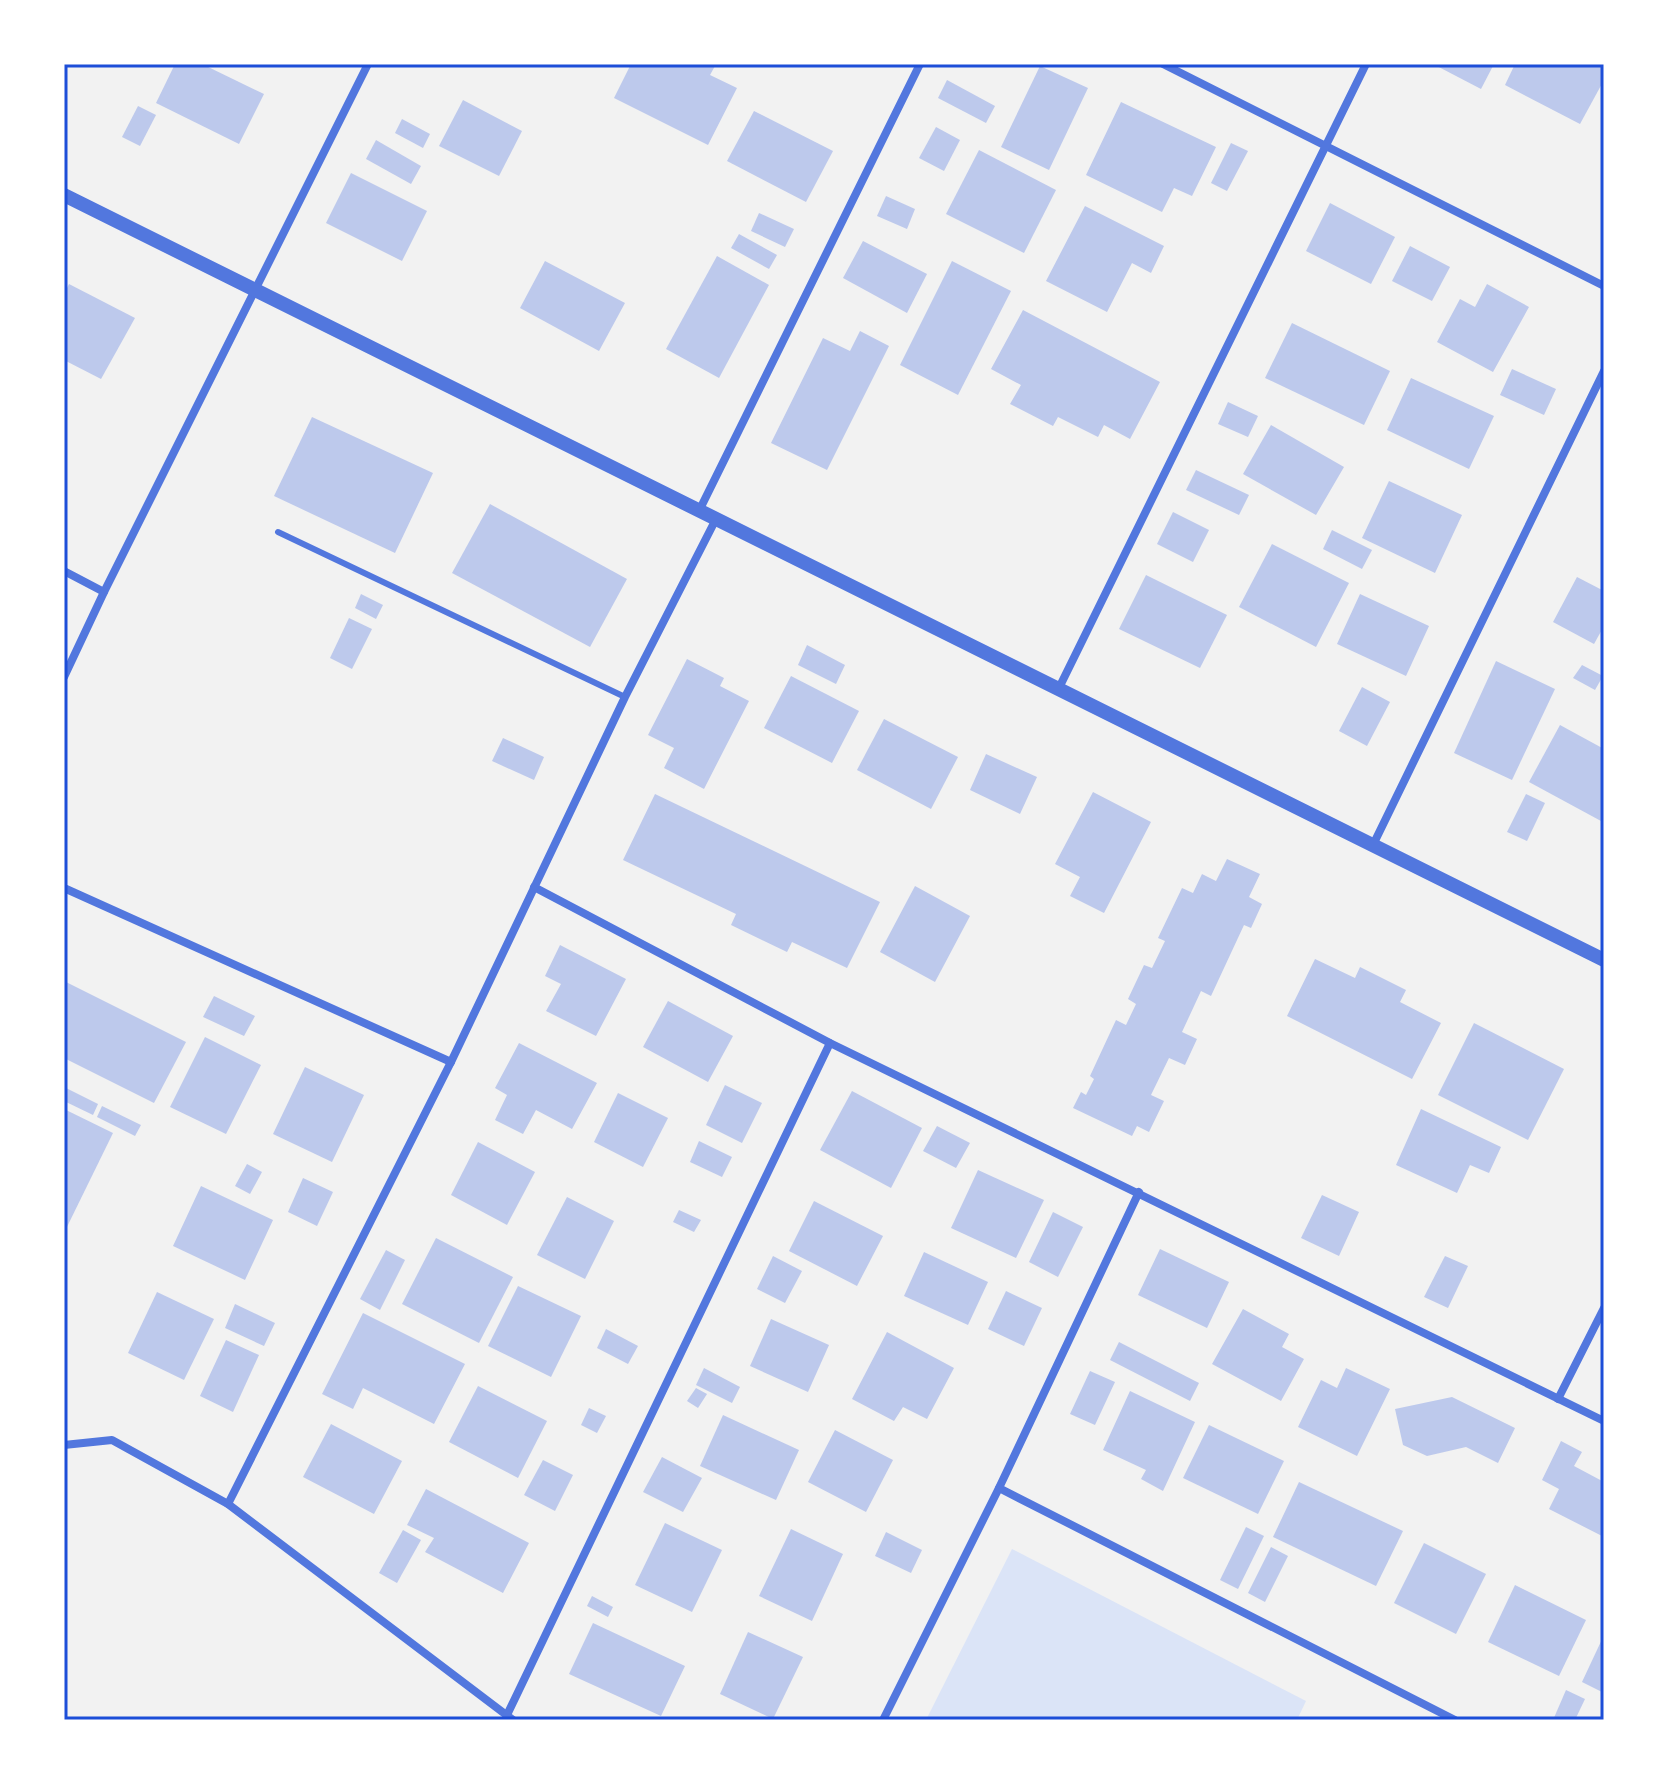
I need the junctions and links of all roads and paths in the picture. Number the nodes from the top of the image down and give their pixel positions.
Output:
1 (368, 64) edge
2 (920, 64) edge
3 (1163, 64) edge
4 (1366, 64) edge
5 (1325, 146) junction
6 (64, 195) edge
7 (1604, 286) edge
8 (256, 291) junction
9 (1604, 371) edge
10 (700, 509) junction
11 (717, 517) junction
12 (278, 532) dead end
13 (64, 571) edge
14 (104, 592) junction
15 (64, 677) edge
16 (1058, 690) junction
17 (625, 697) junction
18 (1373, 845) junction
19 (534, 887) junction
20 (64, 888) edge
21 (1604, 960) edge
22 (830, 1043) junction
23 (451, 1062) junction
24 (1139, 1192) junction
25 (1604, 1308) edge
26 (1558, 1399) junction
27 (1604, 1421) edge
28 (64, 1445) edge
29 (999, 1488) junction
30 (228, 1504) junction
31 (510, 1718) edge
32 (883, 1720) edge
33 (1455, 1720) edge

1 - 8 street
2 - 10 street
3 - 5 street
4 - 5 street
5 - 7 street
5 - 16 street
6 - 8 street
8 - 10 street
8 - 14 street
9 - 18 street
10 - 11 street
11 - 16 street
11 - 17 street
12 - 17 lane
13 - 14 street
14 - 15 street
16 - 18 street
17 - 19 street
18 - 21 street
19 - 22 street
19 - 23 street
20 - 23 street
22 - 24 street
22 - 31 street
23 - 30 street
24 - 26 street
24 - 29 street
25 - 26 street
26 - 27 street
28 - 30 street
29 - 32 street
29 - 33 street
30 - 31 street

